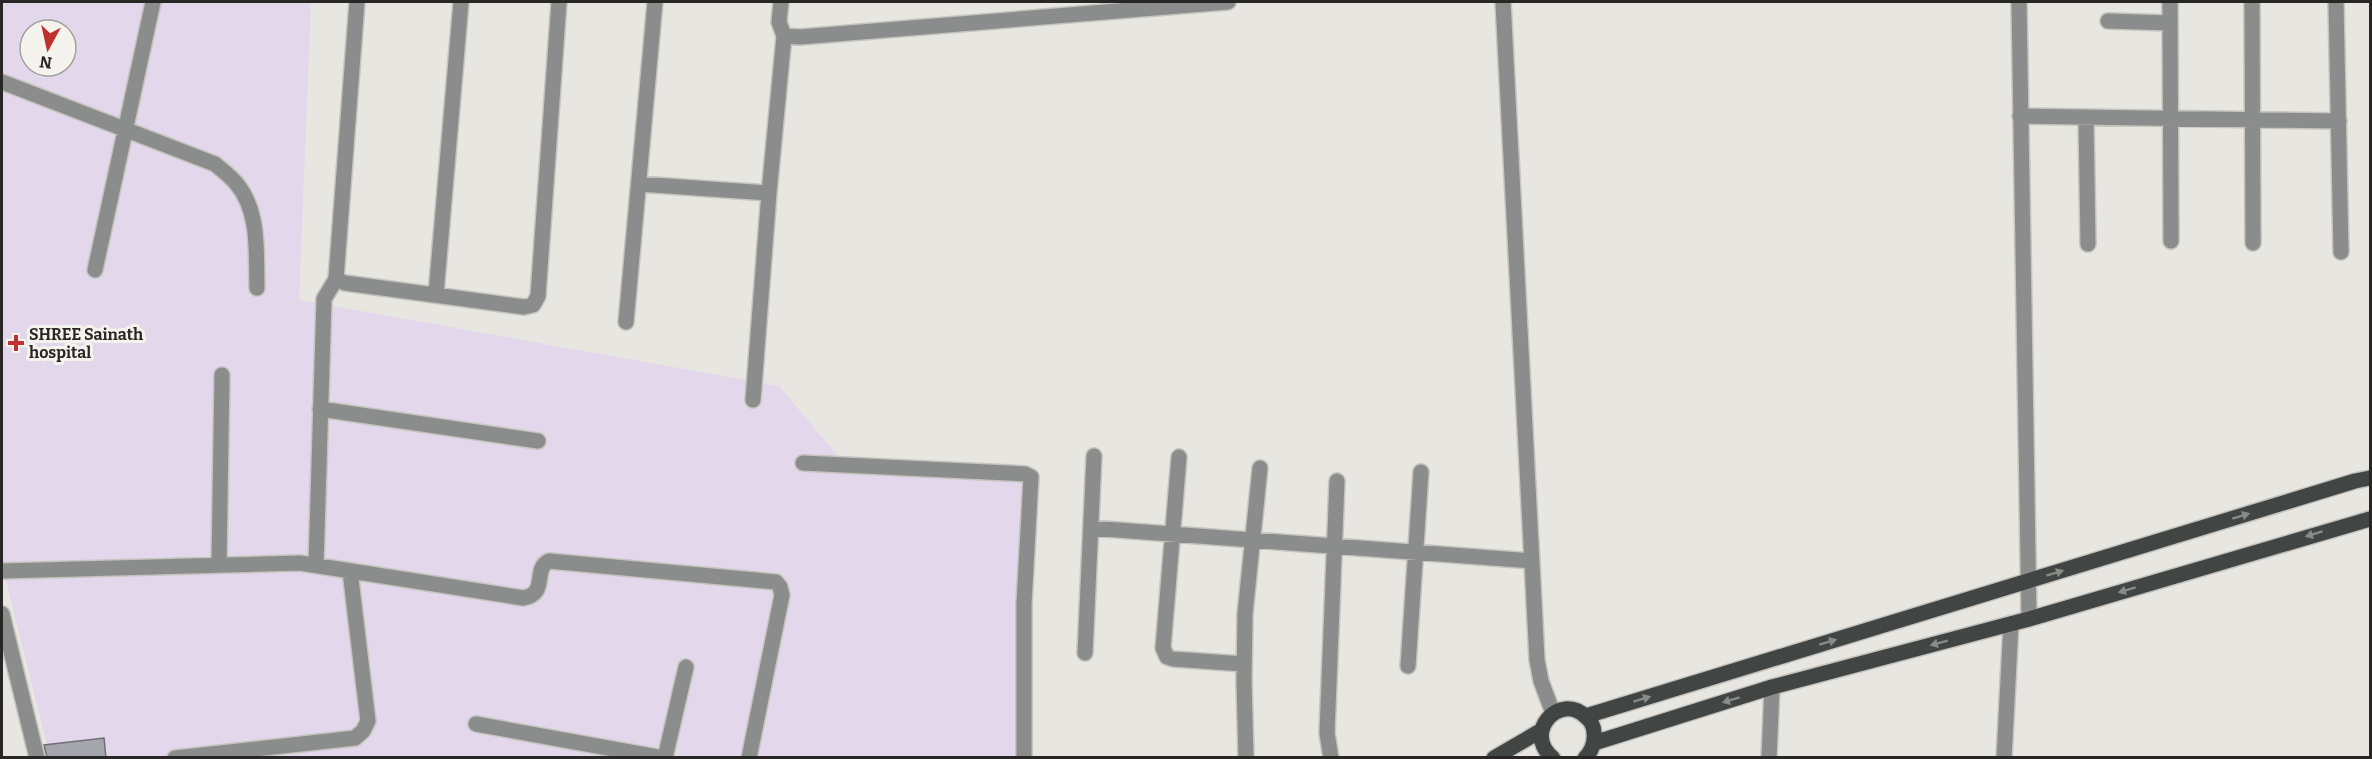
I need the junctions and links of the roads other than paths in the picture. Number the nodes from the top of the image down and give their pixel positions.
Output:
1 (153, 2) edge
2 (357, 2) edge
3 (461, 2) edge
4 (559, 2) edge
5 (655, 2) edge
6 (781, 2) edge
7 (1228, 2) edge
8 (1503, 2) edge
9 (2019, 2) edge
10 (2170, 2) edge
11 (2252, 2) edge
12 (2336, 2) edge
13 (2108, 21) dead end
14 (2170, 23) junction
15 (784, 36) junction
16 (2, 82) edge
17 (2020, 116) junction
18 (2086, 117) junction
19 (2172, 118) junction
20 (2253, 120) junction
21 (2339, 120) junction
22 (125, 130) junction
23 (639, 184) junction
24 (769, 193) junction
25 (2171, 241) dead end
26 (2088, 243) dead end
27 (2253, 243) dead end
28 (2341, 252) dead end
29 (95, 270) dead end
30 (336, 279) junction
31 (257, 288) dead end
32 (436, 294) junction
33 (626, 322) dead end
34 (222, 375) dead end
35 (753, 400) dead end
36 (320, 409) junction
37 (538, 441) dead end
38 (1094, 456) dead end
39 (1179, 457) dead end
40 (803, 463) dead end
41 (1260, 468) dead end
42 (1421, 472) dead end
43 (2370, 478) edge
44 (1337, 481) dead end
45 (2370, 519) edge
46 (1090, 528) junction
47 (1172, 534) junction
48 (1252, 540) junction
49 (1333, 546) junction
50 (1414, 552) junction
51 (1532, 561) junction
52 (219, 565) junction
53 (316, 565) junction
54 (2, 571) edge
55 (350, 571) junction
56 (2027, 582) junction
57 (2, 614) edge
58 (2029, 619) junction
59 (2011, 624) junction
60 (1085, 653) dead end
61 (1244, 664) junction
62 (1408, 666) dead end
63 (686, 667) dead end
64 (1772, 687) junction
65 (1553, 713) junction
66 (1586, 716) junction
67 (476, 724) dead end
68 (1542, 730) junction
69 (1591, 752) edge
70 (37, 758) edge
71 (175, 758) edge
72 (664, 758) edge
73 (749, 758) edge
74 (1024, 758) edge
75 (1246, 758) edge
76 (1330, 758) edge
77 (1494, 758) edge
78 (1553, 758) edge
79 (1769, 758) edge
80 (2004, 758) edge

1 - 22 street
2 - 30 street
3 - 32 street
4 - 32 street
5 - 23 street
6 - 15 street
7 - 15 street
8 - 51 street
9 - 17 street
10 - 14 street
11 - 20 street
12 - 21 street
13 - 14 street
14 - 19 street
15 - 24 street
16 - 22 street
17 - 18 street
17 - 56 street
18 - 19 street
18 - 26 street
19 - 20 street
19 - 25 street
20 - 21 street
20 - 27 street
21 - 28 street
22 - 29 street
22 - 31 street
23 - 24 street
23 - 33 street
24 - 35 street
30 - 32 street
30 - 36 street
34 - 52 street
36 - 37 street
36 - 53 street
38 - 46 street
39 - 47 street
40 - 74 street
41 - 48 street
42 - 50 street
56 -> 43 main road
44 - 49 street
45 -> 58 main road
46 - 47 street
46 - 60 street
47 - 48 street
47 - 61 street
48 - 49 street
48 - 61 street
49 - 50 street
49 - 76 street
50 - 51 street
50 - 62 street
51 - 65 street
52 - 53 street
52 - 54 street
53 - 55 street
55 - 71 street
55 - 73 street
56 - 58 street
66 -> 56 main road
57 - 70 street
58 - 59 main road
59 -> 64 main road
59 - 80 street
61 - 75 street
63 - 72 street
64 -> 69 main road
64 - 79 street
65 - 66 main road
65 - 68 main road
66 - 69 main road
67 - 72 street
68 - 77 main road
68 - 78 main road

